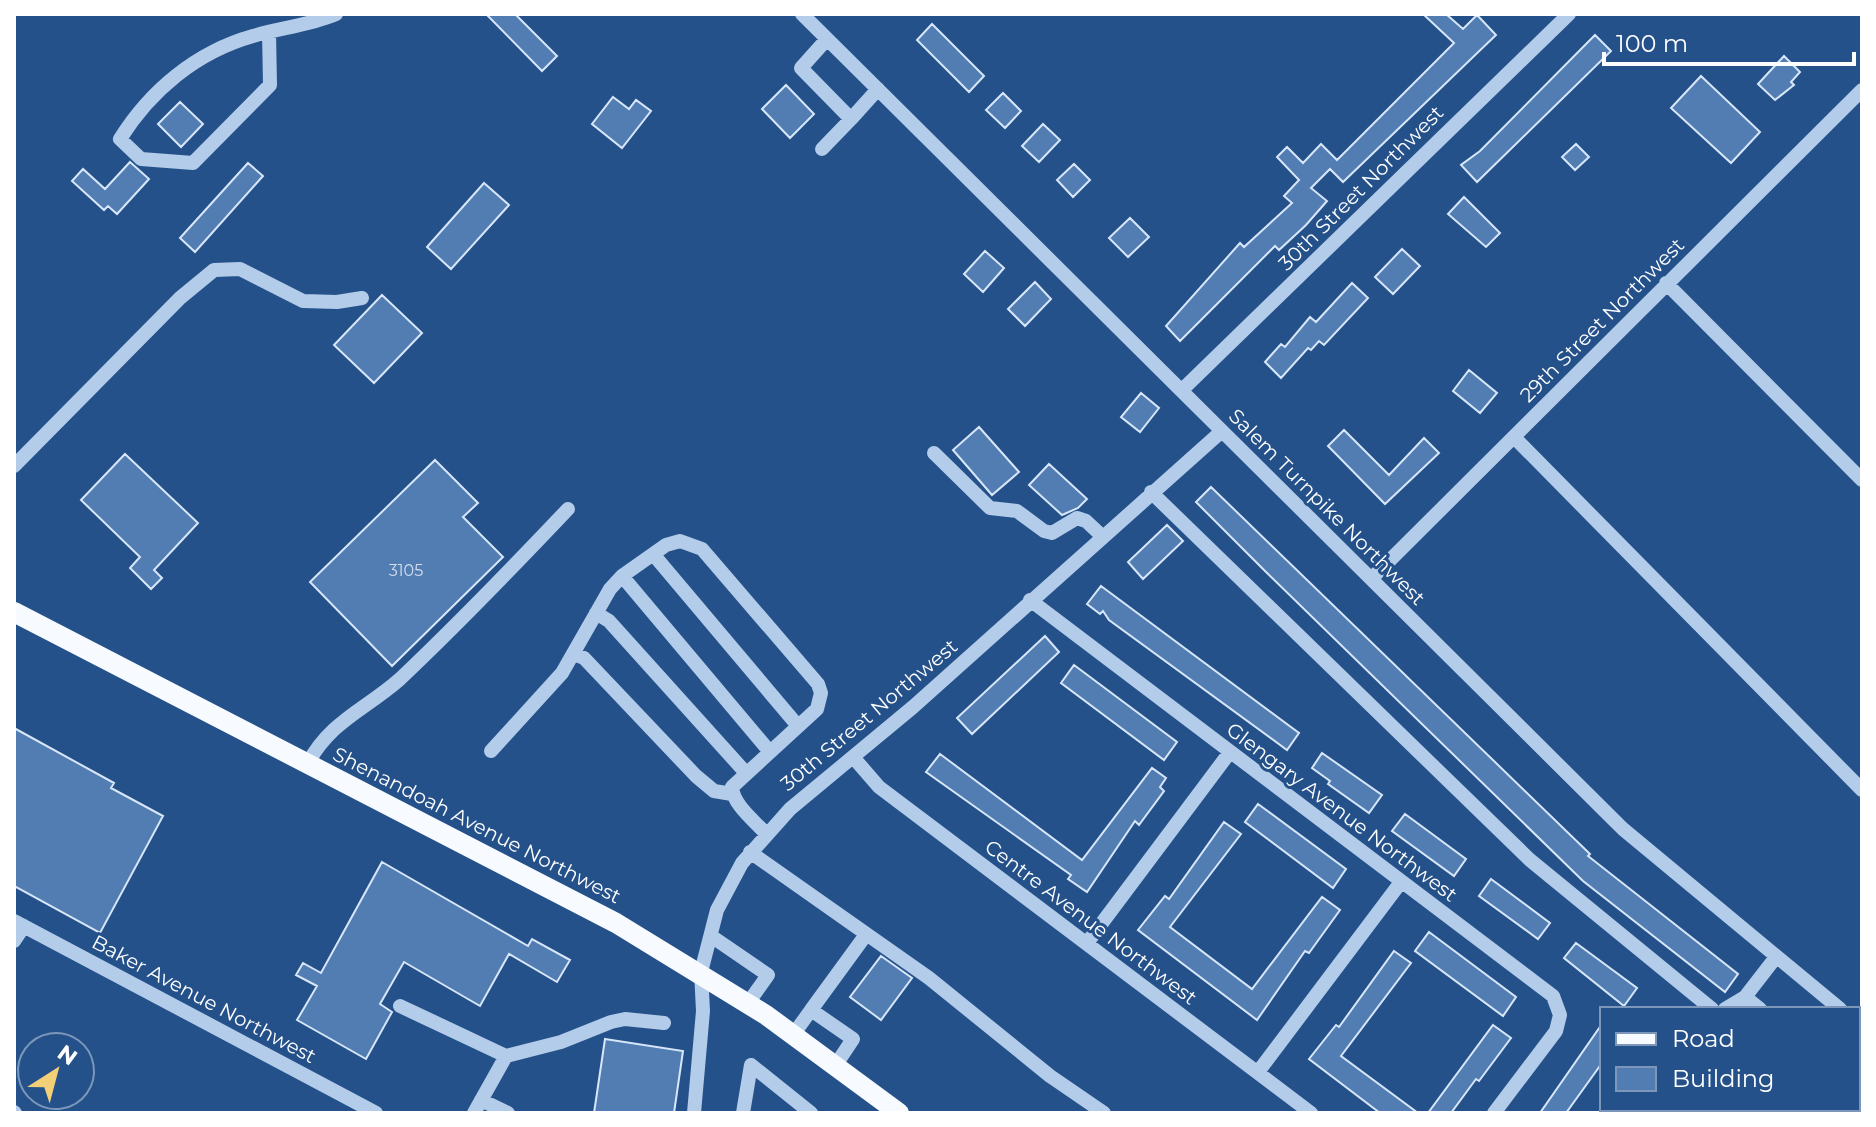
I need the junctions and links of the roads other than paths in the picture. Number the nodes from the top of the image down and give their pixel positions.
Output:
1 (336, 14) edge
2 (803, 14) edge
3 (1569, 14) edge
4 (269, 32) junction
5 (827, 39) junction
6 (878, 89) junction
7 (1862, 90) edge
8 (851, 119) junction
9 (822, 149) dead end
10 (1666, 283) junction
11 (362, 298) dead end
12 (1182, 390) junction
13 (1222, 431) junction
14 (1514, 437) junction
15 (934, 453) dead end
16 (14, 466) edge
17 (1862, 480) edge
18 (1151, 492) junction
19 (568, 509) dead end
20 (1102, 536) junction
21 (653, 554) junction
22 (622, 576) junction
23 (1371, 579) junction
24 (1030, 600) junction
25 (14, 612) edge
26 (596, 613) junction
27 (574, 654) junction
28 (798, 726) junction
29 (491, 751) dead end
30 (770, 752) junction
31 (1230, 752) junction
32 (853, 757) junction
33 (307, 765) junction
34 (746, 773) junction
35 (1862, 790) edge
36 (732, 794) junction
37 (766, 834) junction
38 (750, 852) junction
39 (1401, 882) junction
40 (19, 923) edge
41 (711, 936) junction
42 (865, 936) junction
43 (14, 941) edge
44 (1087, 943) junction
45 (1776, 957) junction
46 (701, 972) junction
47 (1745, 997) junction
48 (748, 1003) junction
49 (400, 1006) dead end
50 (1710, 1007) edge
51 (1728, 1007) edge
52 (1758, 1007) edge
53 (1838, 1007) edge
54 (811, 1010) junction
55 (664, 1023) dead end
56 (793, 1035) junction
57 (506, 1056) junction
58 (835, 1066) junction
59 (1258, 1072) junction
60 (477, 1107) edge
61 (376, 1113) edge
62 (491, 1113) edge
63 (508, 1113) edge
64 (694, 1113) edge
65 (743, 1113) edge
66 (811, 1113) edge
67 (899, 1113) edge
68 (1104, 1113) edge
69 (1311, 1113) edge
70 (1494, 1113) edge

1 - 4 street
2 - 5 street, Salem Turnpike Northwest
3 - 12 street, 30th Street Northwest
4 - 4 street
5 - 6 street, Salem Turnpike Northwest
5 - 8 street
6 - 8 street
6 - 12 street, Salem Turnpike Northwest
7 - 10 street, 29th Street Northwest
8 - 9 street
10 - 14 street, 29th Street Northwest
10 - 17 street
11 - 16 street
12 - 13 street, Salem Turnpike Northwest
13 - 18 street, 30th Street Northwest
13 - 23 street, Salem Turnpike Northwest
14 - 23 street, 29th Street Northwest
14 - 35 street
15 - 20 street
18 - 20 street, 30th Street Northwest
18 - 50 street
19 - 33 street
20 - 24 street, 30th Street Northwest
21 - 22 street
21 - 28 street
21 - 28 street
22 - 26 street
22 - 30 street
23 - 45 street, Salem Turnpike Northwest
24 - 31 street, Glengary Avenue Northwest
24 - 32 street, 30th Street Northwest
25 - 33 main road, Shenandoah Avenue Northwest
26 - 27 street
26 - 34 street
27 - 29 street
27 - 36 street
28 - 30 street
30 - 34 street
31 - 39 street, Glengary Avenue Northwest
31 - 44 street
32 - 37 street, 30th Street Northwest
32 - 44 street, Centre Avenue Northwest
33 - 46 main road, Shenandoah Avenue Northwest
34 - 36 street
36 - 37 street
37 - 38 street, 30th Street Northwest
38 - 41 street, 30th Street Northwest
38 - 42 street
39 - 59 street
39 - 70 street, Glengary Avenue Northwest
40 - 43 street
40 - 61 street, Baker Avenue Northwest
41 - 46 street, 30th Street Northwest
41 - 48 street
42 - 54 street
42 - 68 street
44 - 59 street, Centre Avenue Northwest
45 - 47 street
45 - 53 street, Salem Turnpike Northwest
46 - 48 main road, Shenandoah Avenue Northwest
46 - 64 street, 30th Street Northwest
47 - 51 street
47 - 52 street
48 - 56 main road, Shenandoah Avenue Northwest
49 - 57 street
54 - 56 street
54 - 58 street
55 - 57 street
56 - 58 main road, Shenandoah Avenue Northwest
57 - 60 street
58 - 67 main road, Shenandoah Avenue Northwest
59 - 69 street, Centre Avenue Northwest
60 - 62 street
60 - 63 street
65 - 66 street

